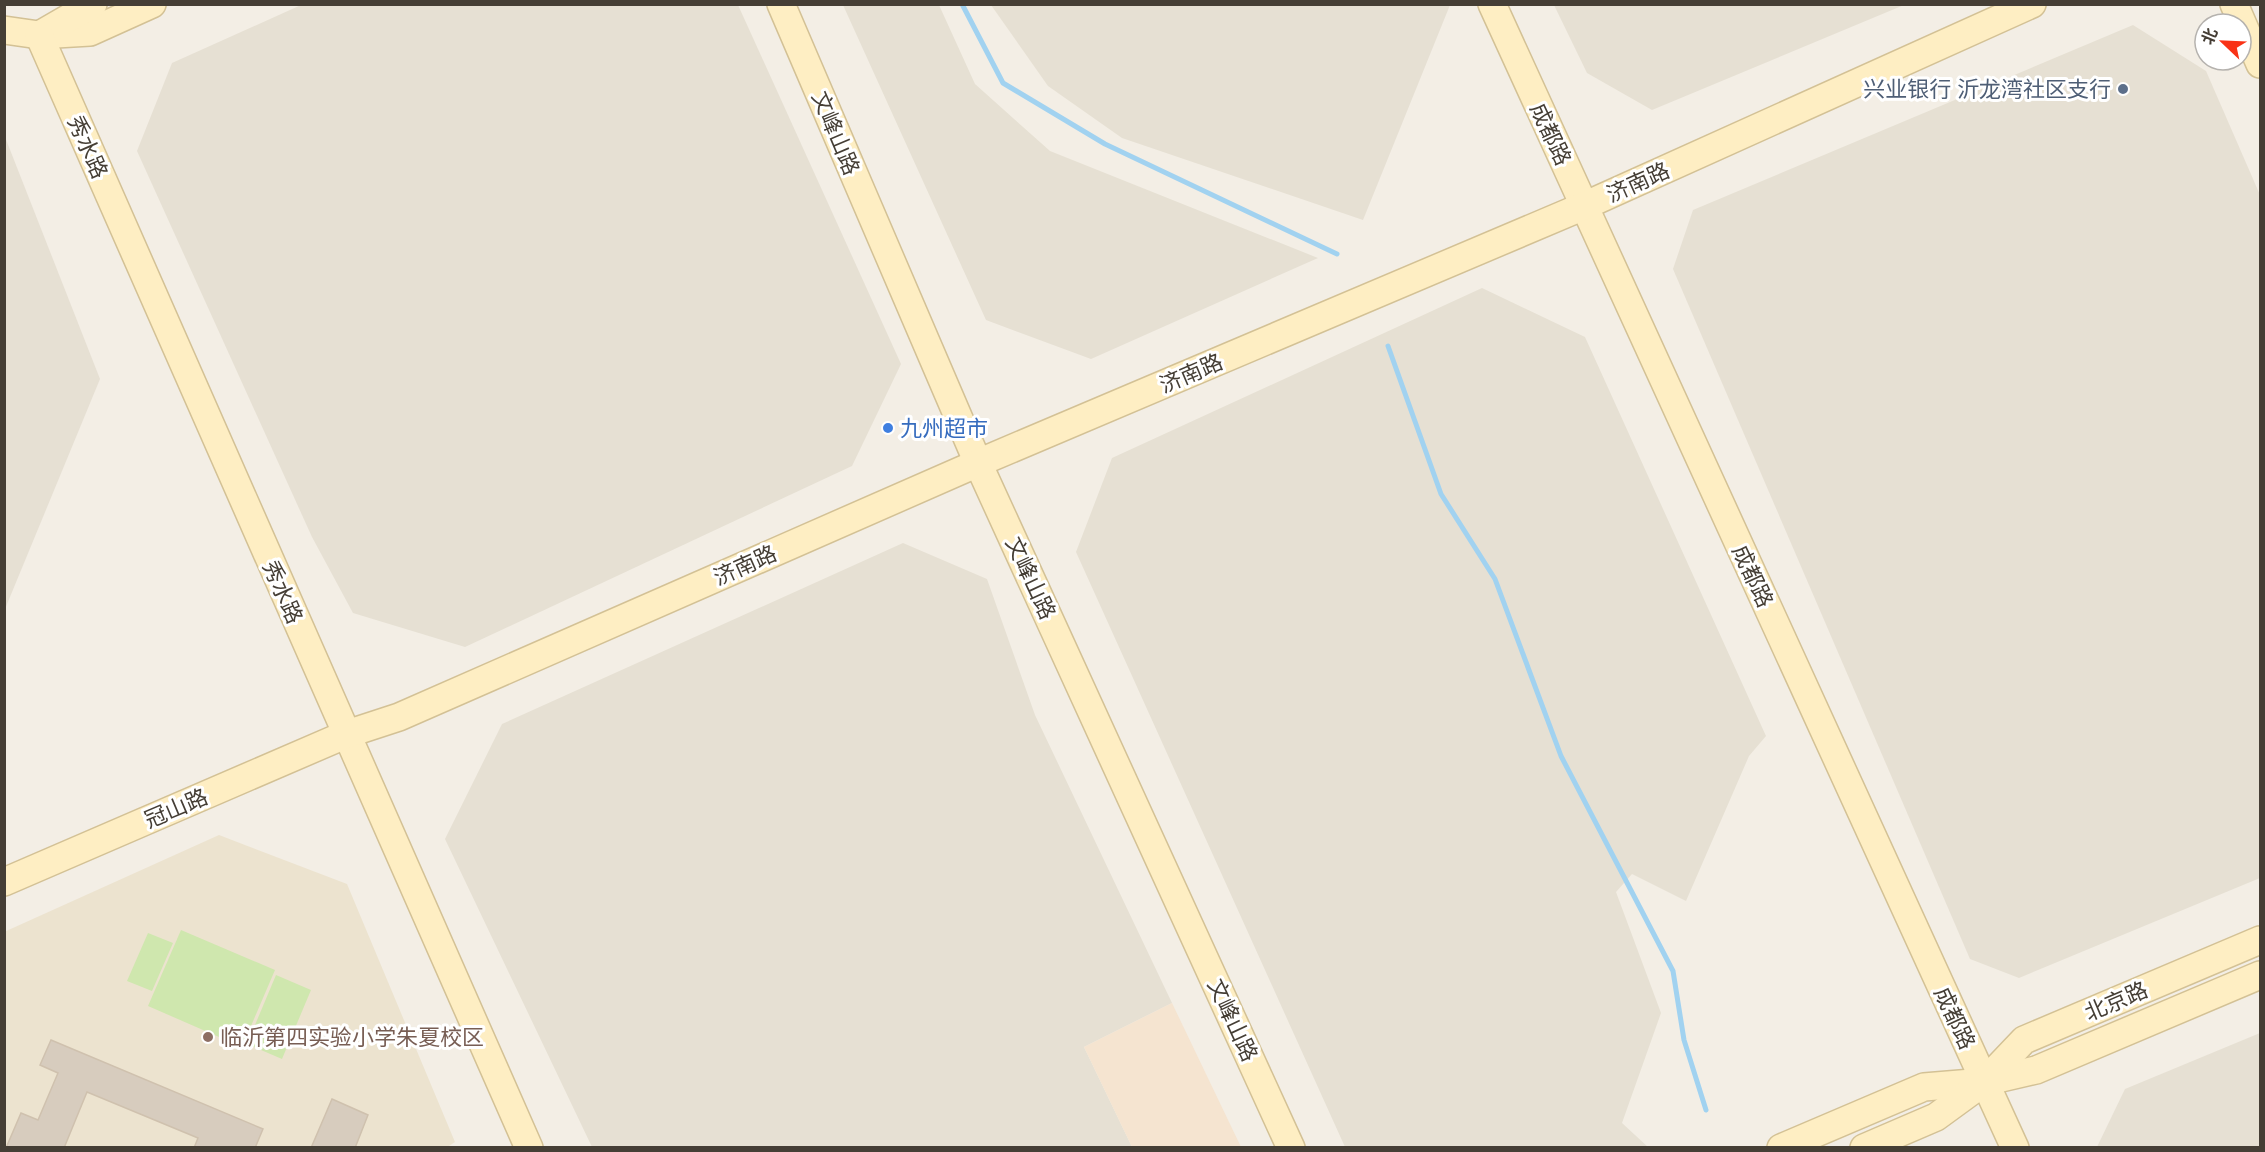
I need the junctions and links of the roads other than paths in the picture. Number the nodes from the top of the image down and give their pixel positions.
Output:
1 (93, 4) edge
2 (152, 4) edge
3 (781, 4) edge
4 (1492, 4) edge
5 (2032, 4) edge
6 (2234, 4) edge
7 (4, 17) edge
8 (4, 30) edge
9 (39, 35) junction
10 (2260, 64) edge
11 (1584, 206) junction
12 (978, 463) junction
13 (347, 734) junction
14 (4, 882) edge
15 (2260, 940) edge
16 (2260, 975) edge
17 (1984, 1082) junction
18 (529, 1148) edge
19 (1292, 1148) edge
20 (1781, 1148) edge
21 (1864, 1148) edge
22 (2015, 1148) edge

1 - 9 street
2 - 9 street
3 - 12 street, 文峰山路
4 - 11 street, 成都路
5 - 11 street, 济南路
6 - 10 street
7 - 9 street
8 - 9 street
9 - 13 street, 秀水路
11 - 12 street, 济南路
11 - 17 street, 成都路
12 - 13 street, 济南路
12 - 19 street, 文峰山路
13 - 14 street, 冠山路
13 - 18 street, 秀水路
15 - 17 street, 北京路
16 - 17 street, 北京路
17 - 20 street, 北京路
17 - 21 street, 北京路
17 - 22 street, 成都路

